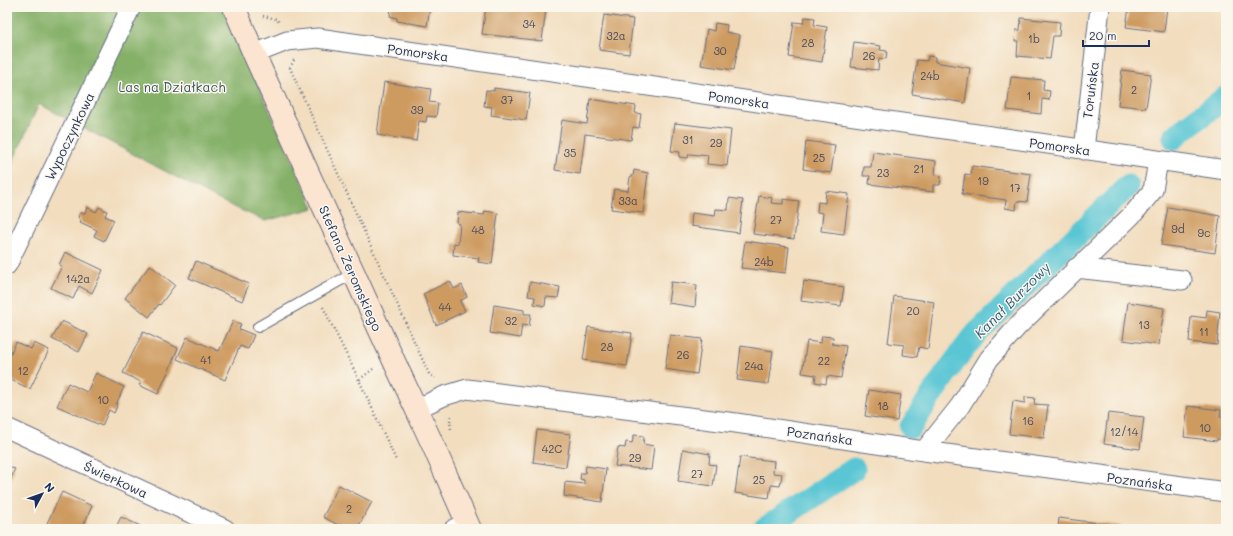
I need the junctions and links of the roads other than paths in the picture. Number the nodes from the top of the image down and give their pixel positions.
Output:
1 (131, 7) edge
2 (234, 7) edge
3 (1100, 7) edge
4 (254, 54) junction
5 (1084, 150) junction
6 (1158, 160) junction
7 (1226, 170) edge
8 (7, 265) edge
9 (1076, 268) junction
10 (354, 274) junction
11 (1182, 280) dead end
12 (258, 327) dead end
13 (416, 408) junction
14 (7, 428) edge
15 (924, 451) junction
16 (1226, 492) edge
17 (464, 527) edge
18 (225, 529) edge

1 - 8 street, Wypoczynkowa
2 - 4 street, Stefana Żeromskiego
3 - 5 street, Toruńska
4 - 5 street, Pomorska
4 - 10 street, Stefana Żeromskiego
5 - 6 street, Pomorska
6 - 7 street, Pomorska
6 - 9 street
9 - 11 street
9 - 15 street
10 - 12 lane
10 - 13 street, Stefana Żeromskiego
13 - 15 street, Poznańska
13 - 17 street, Stefana Żeromskiego
14 - 18 street, Świerkowa
15 - 16 street, Poznańska

